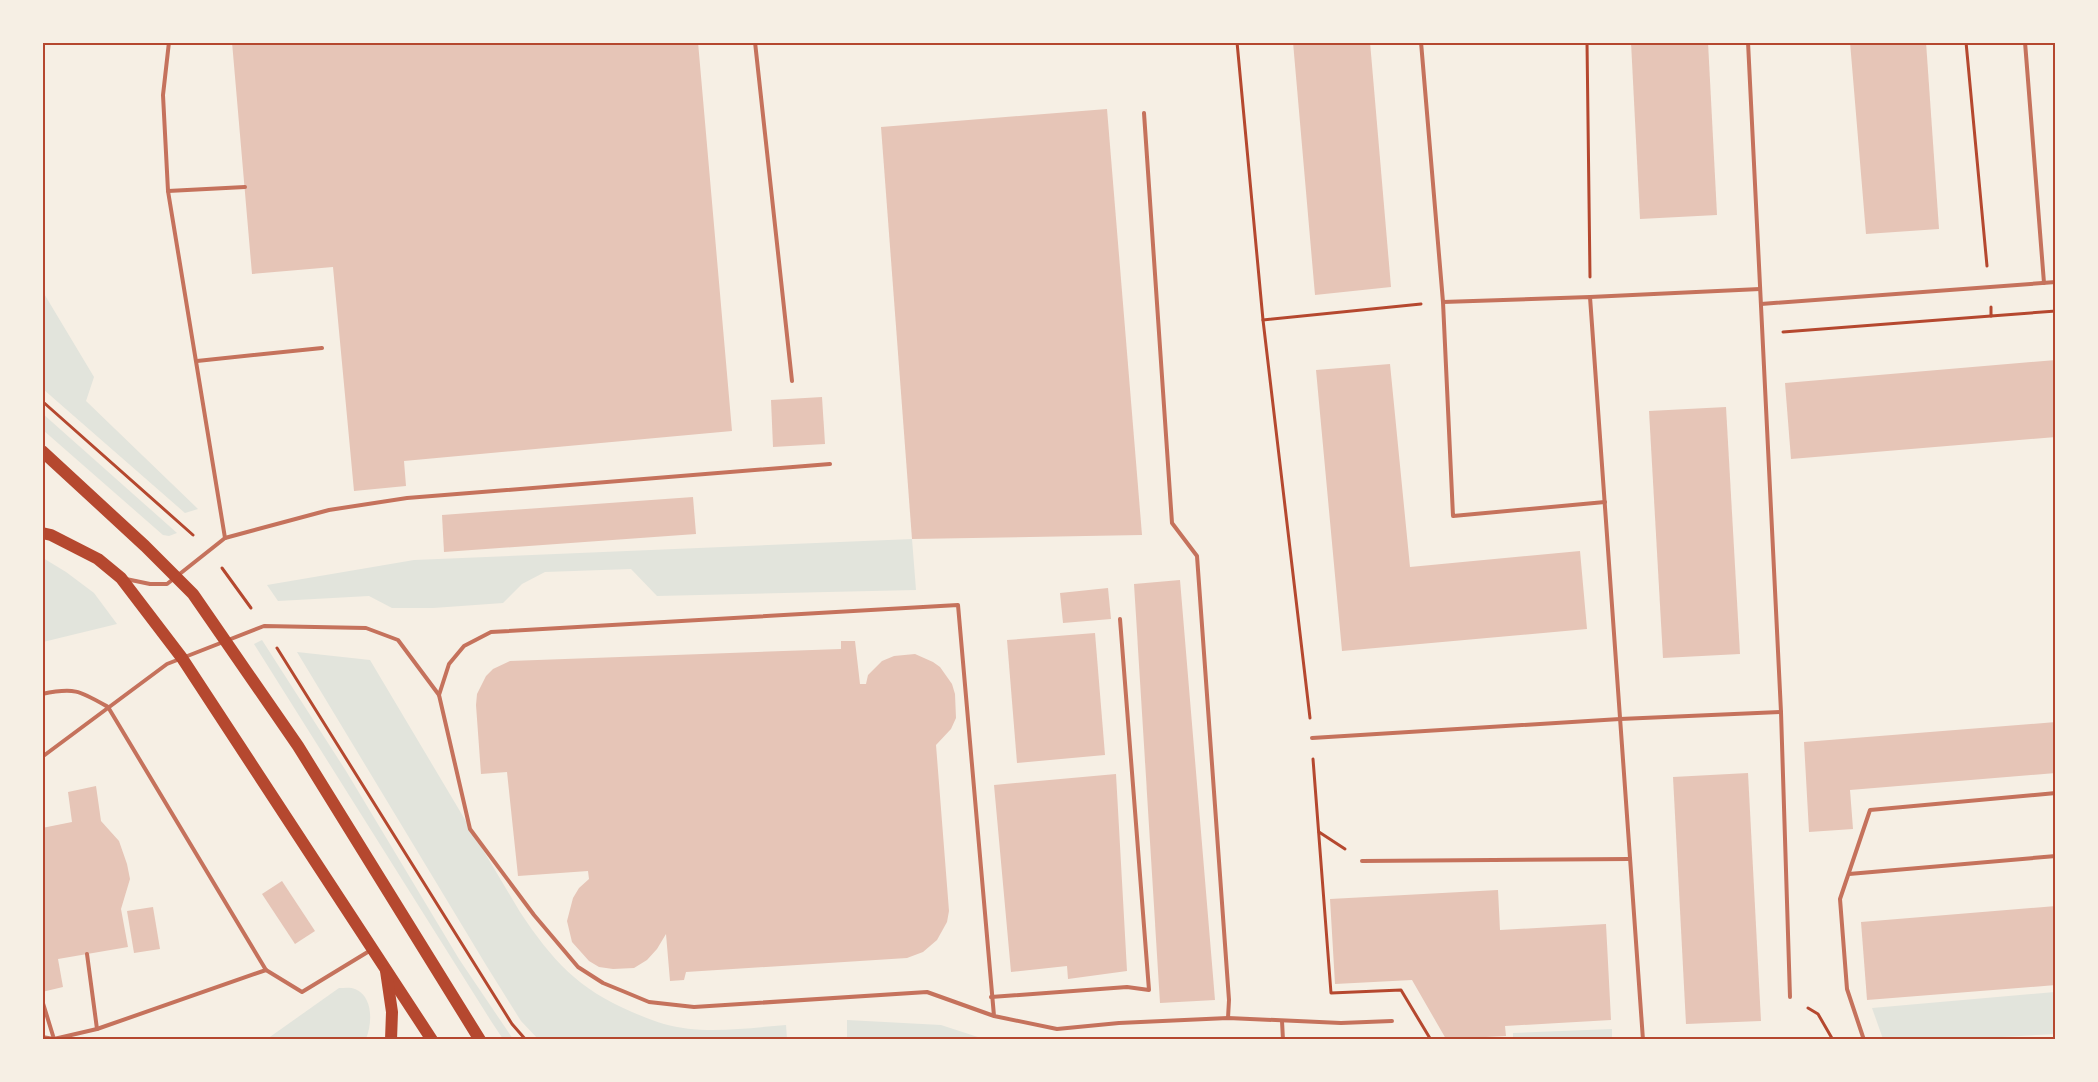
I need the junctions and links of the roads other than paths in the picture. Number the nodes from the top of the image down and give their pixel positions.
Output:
1 (169, 42) edge
2 (755, 42) edge
3 (1421, 42) edge
4 (1748, 42) edge
5 (2025, 42) edge
6 (1144, 113) dead end
7 (245, 187) dead end
8 (168, 191) junction
9 (2056, 282) edge
10 (2044, 283) junction
11 (1760, 289) junction
12 (1590, 297) junction
13 (1443, 302) junction
14 (1761, 304) junction
15 (322, 348) dead end
16 (198, 361) junction
17 (792, 381) dead end
18 (42, 451) edge
19 (830, 464) dead end
20 (1605, 502) junction
21 (42, 533) edge
22 (225, 538) junction
23 (176, 576) junction
24 (121, 578) junction
25 (1120, 619) dead end
26 (226, 641) junction
27 (182, 658) junction
28 (42, 694) edge
29 (439, 695) junction
30 (108, 706) junction
31 (1781, 712) junction
32 (1620, 719) junction
33 (1312, 738) road end
34 (42, 757) edge
35 (2056, 793) edge
36 (2056, 856) edge
37 (1629, 859) junction
38 (1362, 861) road end
39 (1849, 874) junction
40 (374, 949) junction
41 (87, 954) dead end
42 (385, 966) junction
43 (266, 970) junction
44 (991, 997) junction
45 (1790, 997) road end
46 (42, 1000) edge
47 (994, 1016) junction
48 (1228, 1018) junction
49 (1282, 1020) junction
50 (1392, 1021) dead end
51 (97, 1029) junction
52 (42, 1037) edge
53 (54, 1039) edge
54 (391, 1040) edge
55 (432, 1040) edge
56 (480, 1040) edge
57 (1282, 1040) edge
58 (1643, 1040) edge
59 (1864, 1040) edge

1 - 8 lane
2 - 17 lane
3 - 13 lane
4 - 11 lane
5 - 10 lane
6 - 48 lane
7 - 8 lane
8 - 16 lane
9 - 10 lane
10 - 14 lane
11 - 12 lane
11 - 14 lane
12 - 13 lane
12 - 20 lane
13 - 20 lane
14 - 31 lane
15 - 16 lane
16 - 22 lane
18 - 23 main road
19 - 22 lane
20 - 32 lane
21 - 24 main road
22 - 23 lane
23 - 24 lane
23 - 26 main road
24 - 27 main road
25 - 44 lane
26 - 27 lane
26 - 29 lane
26 - 56 main road
27 - 30 lane
27 - 40 main road
28 - 30 lane
29 - 44 lane
29 - 47 lane
30 - 34 lane
30 - 43 lane
31 - 32 lane
31 - 45 lane
32 - 33 lane
32 - 37 lane
35 - 39 lane
36 - 39 lane
37 - 38 lane
37 - 58 lane
39 - 59 lane
40 - 42 main road
40 - 43 lane
41 - 51 lane
42 - 54 main road
42 - 55 main road
43 - 51 lane
44 - 47 lane
46 - 53 lane
47 - 48 lane
48 - 49 lane
49 - 50 lane
49 - 57 lane
51 - 53 lane
52 - 53 lane

